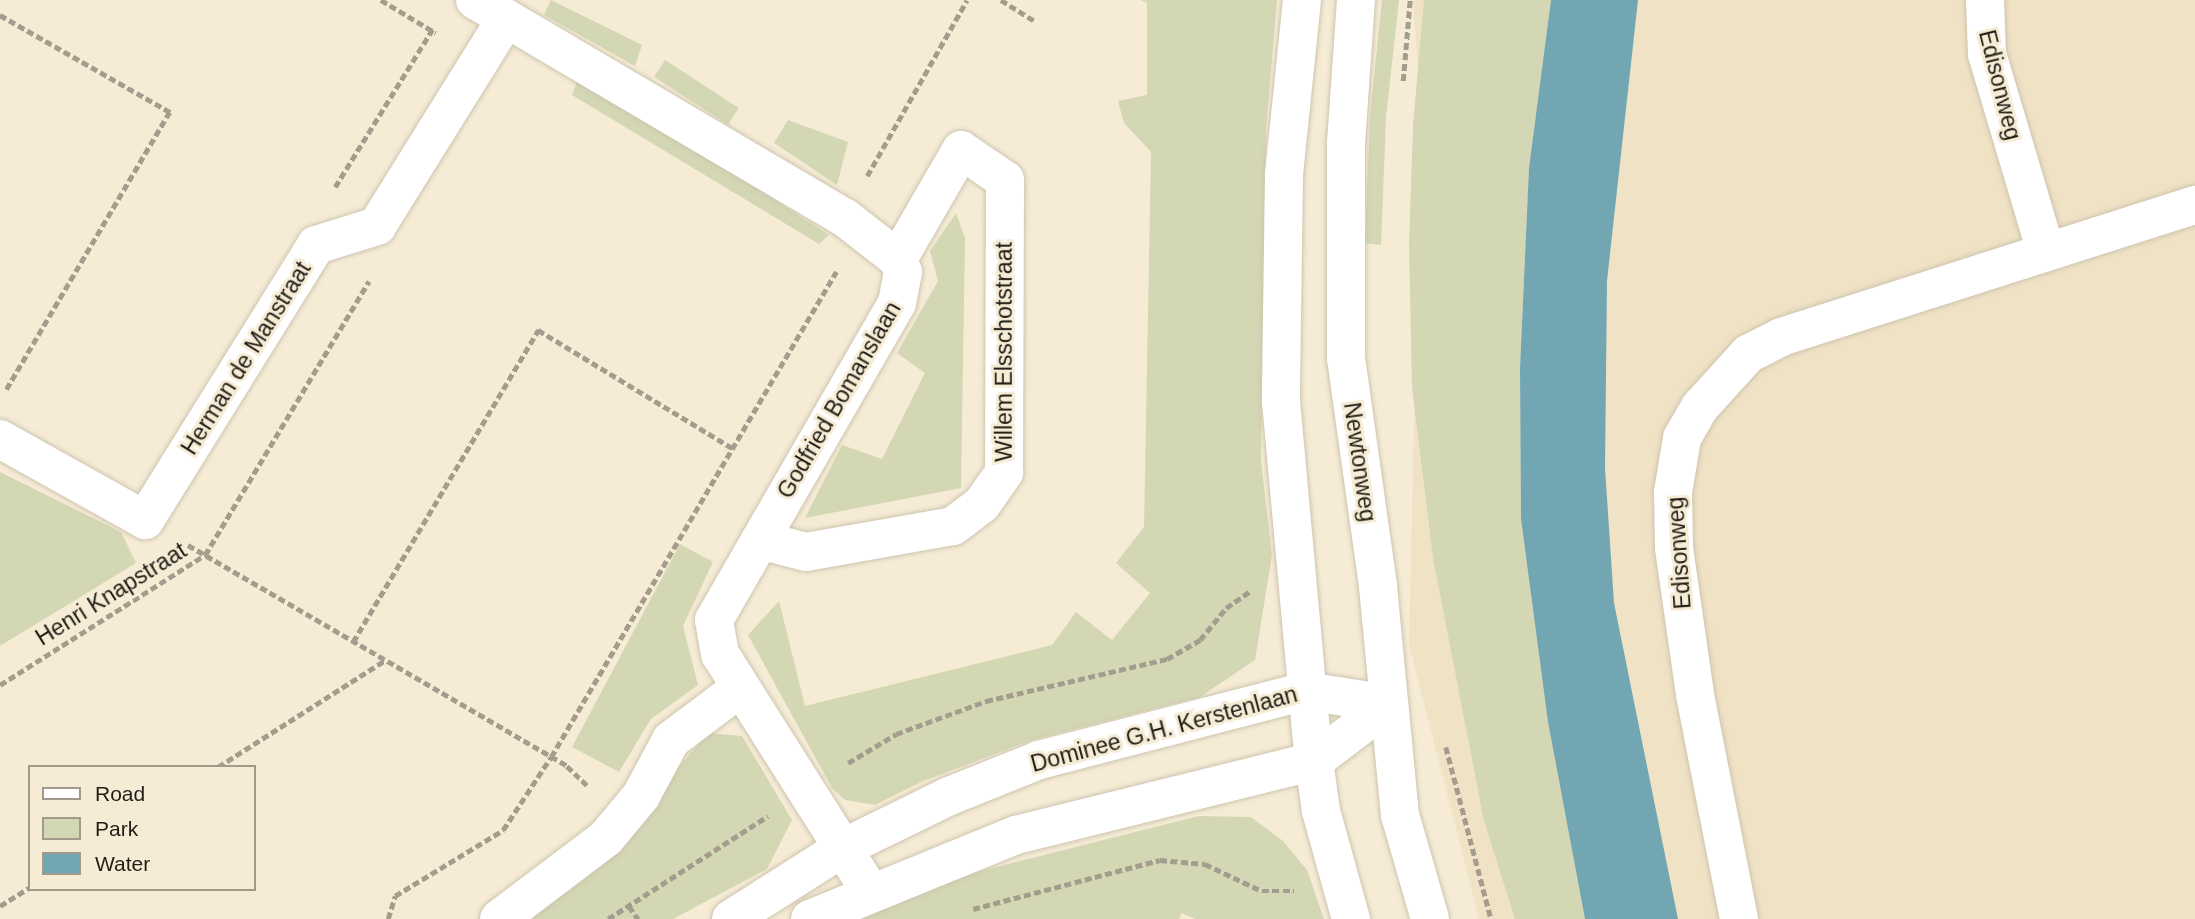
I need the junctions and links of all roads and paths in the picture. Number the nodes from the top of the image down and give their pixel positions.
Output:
1 (967, 0) edge
2 (1000, 0) edge
3 (1302, 0) edge
4 (1356, 0) edge
5 (1410, 0) edge
6 (1985, 0) edge
7 (490, 9) edge
8 (0, 15) edge
9 (1034, 21) dead end
10 (432, 30) dead end
11 (1402, 86) dead end
12 (2195, 205) edge
13 (852, 223) junction
14 (377, 226) junction
15 (316, 245) junction
16 (2045, 249) junction
17 (898, 259) junction
18 (0, 401) edge
19 (0, 439) edge
20 (734, 449) junction
21 (145, 520) junction
22 (760, 540) junction
23 (205, 555) junction
24 (1245, 592) dead end
25 (353, 642) junction
26 (385, 660) junction
27 (0, 685) edge
28 (740, 688) junction
29 (1306, 691) junction
30 (1389, 704) junction
31 (1445, 743) dead end
32 (551, 757) junction
33 (1314, 761) junction
34 (221, 765) edge
35 (805, 792) junction
36 (623, 818) junction
37 (841, 849) junction
38 (1338, 878) junction
39 (28, 888) edge
40 (871, 893) junction
41 (0, 906) edge
42 (629, 906) junction
43 (964, 912) dead end
44 (388, 919) edge
45 (499, 919) edge
46 (608, 919) edge
47 (638, 919) edge
48 (731, 919) edge
49 (810, 919) edge
50 (1351, 919) edge
51 (1430, 919) edge
52 (1491, 919) edge
53 (1739, 919) edge

1 - 13 path
2 - 9 path
3 - 29 street
4 - 30 street, Newtonweg
5 - 11 path
6 - 16 street, Edisonweg
7 - 13 street
7 - 14 street
8 - 18 path
10 - 15 path
12 - 16 street, Edisonweg
13 - 17 street
13 - 20 path
14 - 15 street, Herman de Manstraat
14 - 23 path
15 - 21 street, Herman de Manstraat
16 - 53 street, Edisonweg
17 - 22 street, Godfried Bomanslaan
17 - 22 street, Willem Elsschotstraat
19 - 21 street
20 - 25 path
20 - 32 path
21 - 23 path
22 - 28 street, Godfried Bomanslaan
23 - 25 path
23 - 27 path, Henri Knapstraat
24 - 35 path
25 - 26 path
26 - 32 path
26 - 34 path
28 - 35 street, Godfried Bomanslaan
28 - 36 street
29 - 30 street, Dominee G.H. Kerstenlaan
29 - 33 street
29 - 37 street, Dominee G.H. Kerstenlaan
30 - 33 street
30 - 51 street, Newtonweg
31 - 52 path
32 - 36 path
32 - 44 path
33 - 38 street
33 - 40 street
35 - 37 street, Godfried Bomanslaan
35 - 42 path
36 - 45 street
37 - 40 street, Godfried Bomanslaan
37 - 48 street, Dominee G.H. Kerstenlaan
38 - 43 path
38 - 50 street
39 - 41 path
40 - 49 street
42 - 46 path
42 - 47 path

